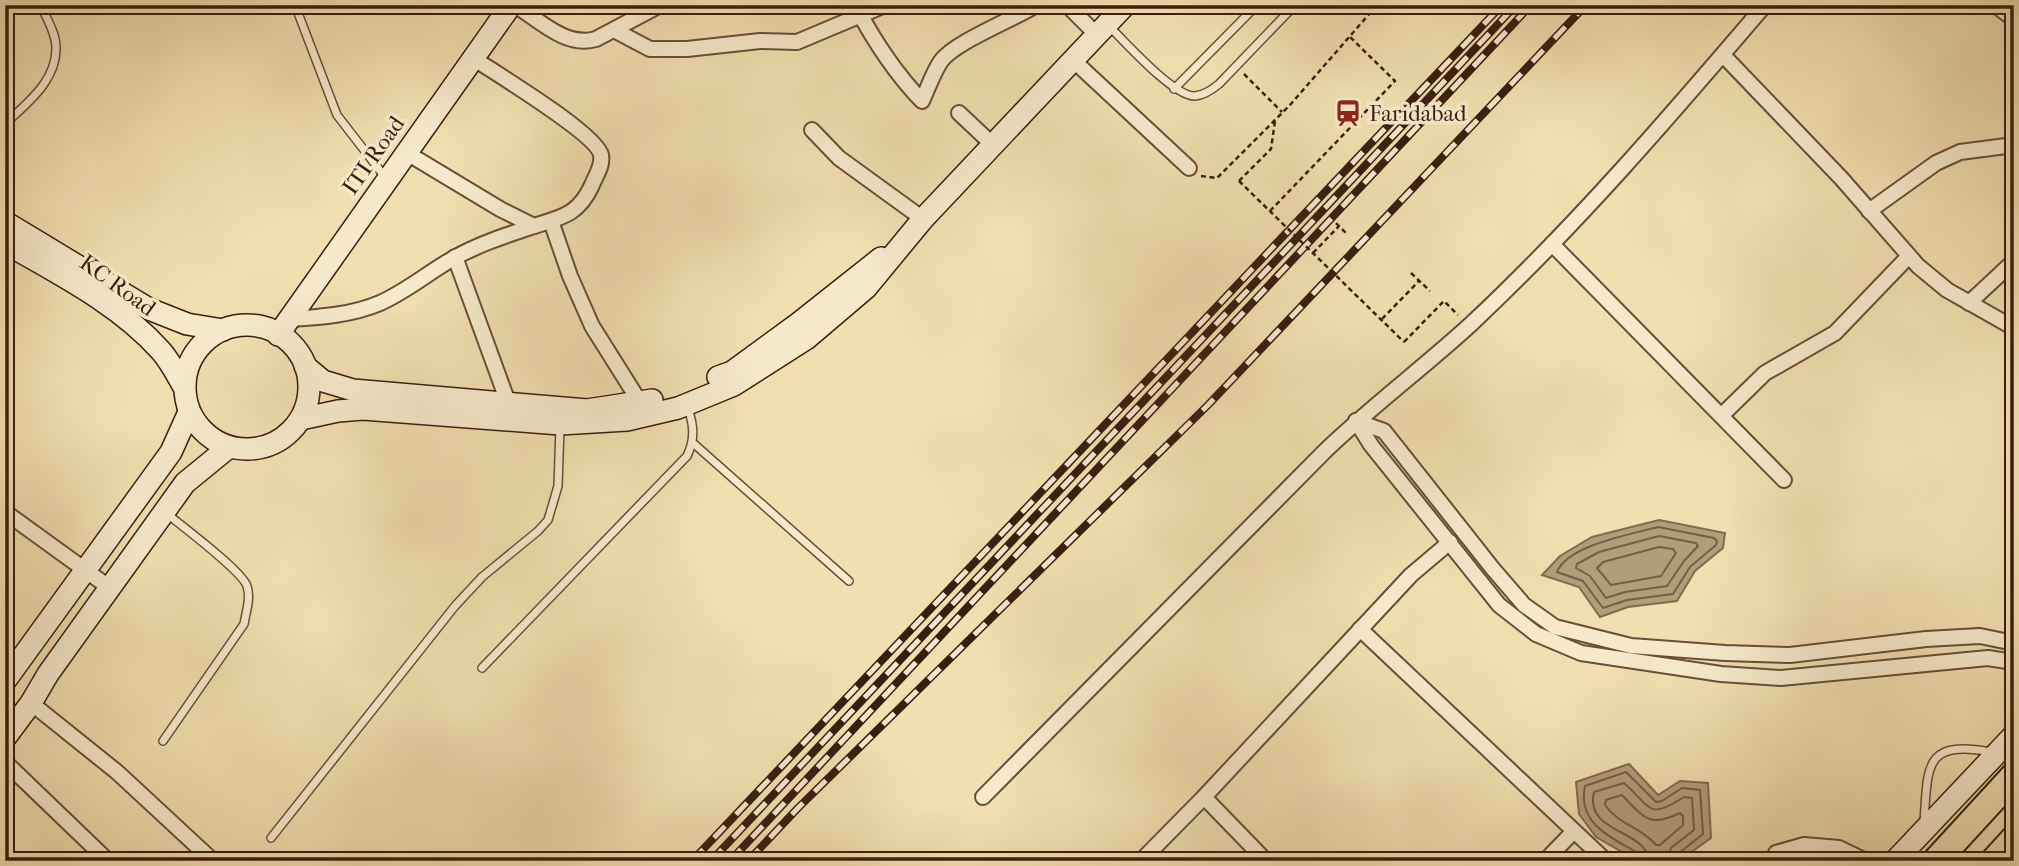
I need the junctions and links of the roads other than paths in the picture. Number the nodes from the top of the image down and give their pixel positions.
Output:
1 (41, 5) edge
2 (295, 5) edge
3 (513, 5) edge
4 (660, 5) edge
5 (885, 5) edge
6 (1036, 5) edge
7 (1067, 5) edge
8 (1125, 5) edge
9 (1257, 5) edge
10 (1295, 5) edge
11 (1765, 5) edge
12 (1995, 5) edge
13 (857, 10) edge
14 (2014, 19) edge
15 (614, 30) junction
16 (1102, 30) junction
17 (1723, 55) junction
18 (474, 58) junction
19 (1073, 61) junction
20 (1174, 89) junction
21 (959, 113) dead end
22 (5, 124) edge
23 (812, 130) dead end
24 (993, 145) junction
25 (2014, 145) edge
26 (407, 153) junction
27 (1189, 168) road end
28 (387, 181) junction
29 (1869, 211) junction
30 (923, 219) junction
31 (551, 220) junction
32 (5, 222) edge
33 (534, 226) junction
34 (902, 242) junction
35 (5, 243) edge
36 (1552, 244) junction
37 (1909, 256) junction
38 (455, 257) junction
39 (2014, 261) edge
40 (1969, 303) junction
41 (284, 327) junction
42 (2014, 328) edge
43 (223, 330) junction
44 (305, 366) junction
45 (184, 387) junction
46 (641, 404) junction
47 (509, 405) junction
48 (686, 405) junction
49 (189, 412) junction
50 (1722, 415) junction
51 (301, 419) junction
52 (1356, 421) junction
53 (560, 424) junction
54 (693, 443) junction
55 (229, 447) junction
56 (1784, 480) dead end
57 (6, 513) edge
58 (166, 513) junction
59 (1450, 542) junction
60 (84, 570) junction
61 (849, 581) dead end
62 (110, 588) junction
63 (1360, 629) junction
64 (2014, 643) edge
65 (2014, 666) edge
66 (482, 668) dead end
67 (5, 681) edge
68 (31, 703) junction
69 (2014, 735) edge
70 (5, 738) edge
71 (163, 741) dead end
72 (1998, 753) junction
73 (5, 762) edge
74 (2014, 776) edge
75 (983, 797) dead end
76 (1204, 797) junction
77 (1573, 832) junction
78 (1923, 833) junction
79 (271, 838) dead end
80 (2014, 839) edge
81 (1776, 853) dead end
82 (5, 855) edge
83 (11, 861) edge
84 (108, 861) edge
85 (213, 861) edge
86 (1141, 861) edge
87 (1266, 861) edge
88 (1545, 861) edge
89 (1606, 861) edge
90 (1866, 861) edge
91 (1895, 861) edge
92 (1936, 861) edge
93 (1994, 861) edge

1 - 22 lane
2 - 28 lane
3 - 15 street
3 - 18 street, ITI Road
4 - 15 street
5 - 13 street
6 - 13 street
7 - 16 street
8 - 16 street
9 - 20 lane
10 - 20 lane
11 - 17 street
12 - 14 street
13 - 15 street
16 - 19 street
16 - 20 lane
17 - 29 street
17 - 36 street
18 - 26 street, ITI Road
18 - 31 street
19 - 24 street
19 - 27 street
21 - 24 street
23 - 30 street
24 - 30 street
25 - 29 street
26 - 28 street, ITI Road
26 - 33 street
28 - 41 street, ITI Road
29 - 37 street
30 - 34 street
31 - 33 street
31 - 46 street
32 - 43 street
33 - 38 street
34 - 46 street
34 - 48 street
35 - 45 street, KC Road
36 - 50 street
36 - 52 street
37 - 40 street
37 - 50 street
38 - 41 street
38 - 47 street
39 - 40 street
40 - 42 street
41 - 43 street
41 - 44 street
43 - 45 street
44 - 47 street
44 - 51 street
45 - 49 street
46 - 47 street
48 - 53 street
48 - 54 lane
49 - 55 street
49 - 60 street
50 - 56 street
51 - 53 street
51 - 55 street
52 - 59 street
52 - 64 street
52 - 75 street
53 - 79 lane
54 - 61 lane
54 - 66 lane
55 - 58 street
57 - 60 street
58 - 62 street
58 - 71 lane
59 - 63 street
59 - 65 street
60 - 62 street
60 - 67 street
62 - 68 street
63 - 76 street
63 - 77 street
68 - 70 street
68 - 85 street
69 - 72 street
72 - 78 street
72 - 78 lane
73 - 84 street
74 - 92 highway
76 - 86 street
76 - 87 street
77 - 88 street
77 - 89 street
78 - 91 street
80 - 93 highway
81 - 90 street
82 - 83 street

